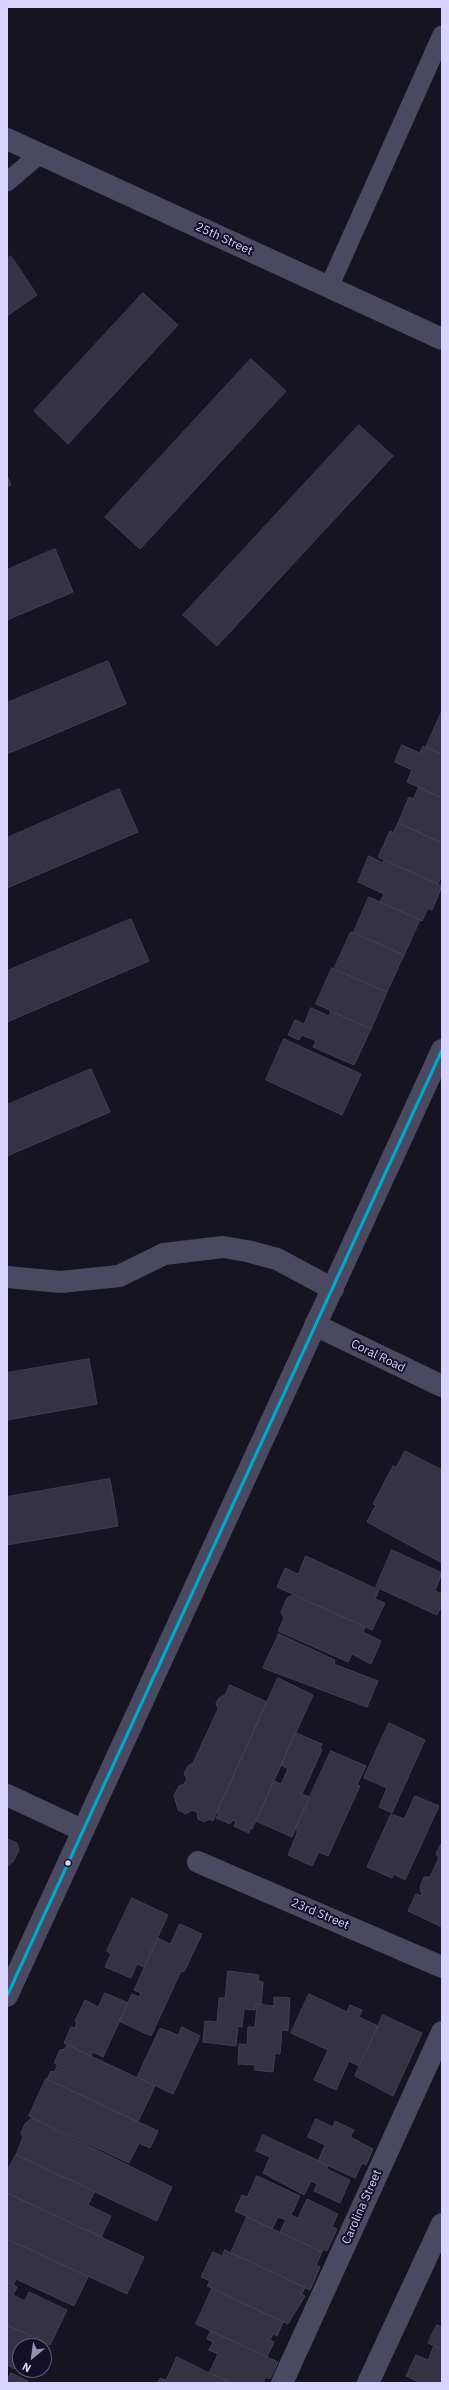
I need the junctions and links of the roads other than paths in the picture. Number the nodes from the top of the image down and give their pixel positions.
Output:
1 (442, 35) edge
2 (7, 139) edge
3 (40, 154) junction
4 (7, 182) edge
5 (329, 287) junction
6 (442, 339) edge
7 (442, 1050) edge
8 (7, 1277) edge
9 (333, 1289) junction
10 (315, 1325) junction
11 (442, 1386) edge
12 (7, 1795) edge
13 (82, 1830) junction
14 (198, 1862) dead end
15 (442, 1967) edge
16 (7, 1996) edge
17 (442, 2032) edge
18 (442, 2224) edge
19 (282, 2383) edge
20 (368, 2383) edge

1 - 5 lane
2 - 3 street, 25th Street
3 - 4 lane
3 - 5 street, 25th Street
5 - 6 street, 25th Street
7 - 9 street
8 - 9 street
9 - 10 street
10 - 11 street, Coral Road
10 - 13 street
12 - 13 street
13 - 16 street
14 - 15 street, 23rd Street
17 - 19 street, Carolina Street
18 - 20 street

